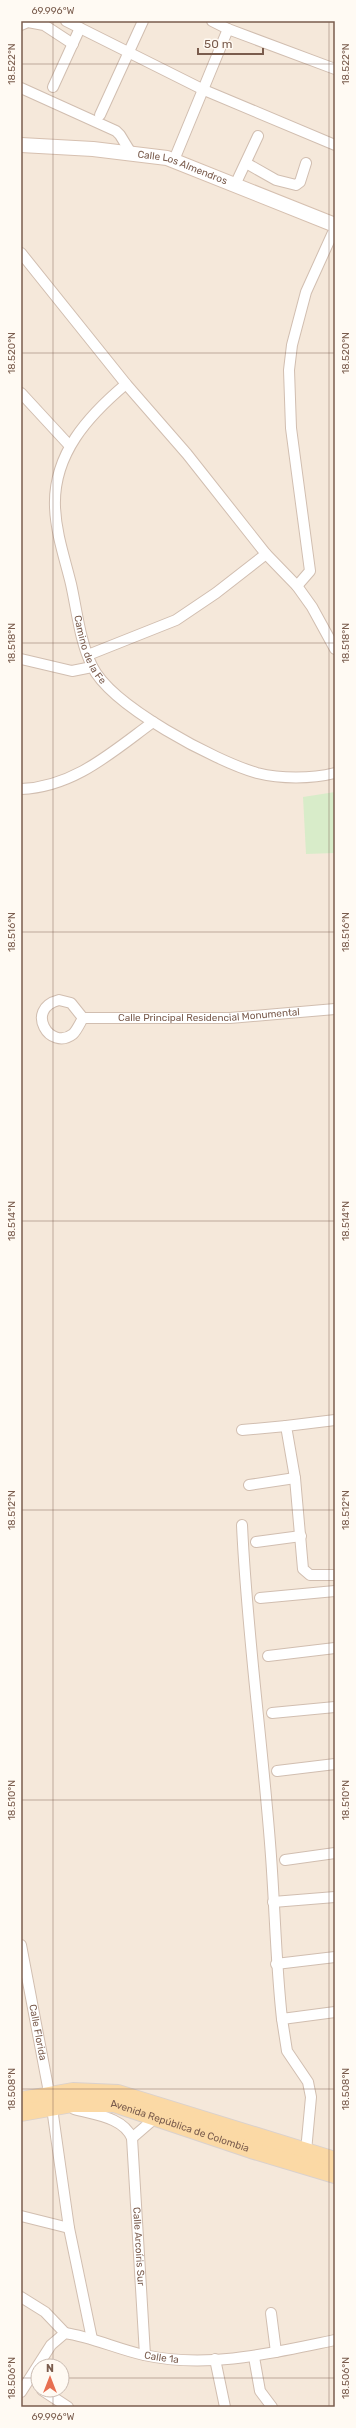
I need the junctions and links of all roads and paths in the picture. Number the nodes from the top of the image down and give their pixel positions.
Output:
1 (66, 21) edge
2 (143, 21) edge
3 (212, 21) edge
4 (21, 25) edge
5 (80, 28) junction
6 (228, 29) junction
7 (73, 44) junction
8 (127, 53) junction
9 (335, 69) edge
10 (53, 87) dead end
11 (21, 88) edge
12 (204, 90) junction
13 (100, 115) dead end
14 (258, 136) dead end
15 (21, 145) edge
16 (335, 145) edge
17 (131, 153) junction
18 (174, 160) junction
19 (246, 163) junction
20 (306, 163) dead end
21 (236, 185) junction
22 (335, 227) edge
23 (21, 253) edge
24 (126, 384) junction
25 (21, 393) edge
26 (69, 445) junction
27 (266, 554) junction
28 (297, 586) junction
29 (335, 649) edge
30 (88, 655) junction
31 (21, 659) edge
32 (92, 667) junction
33 (153, 722) junction
34 (335, 773) edge
35 (21, 789) edge
36 (335, 1009) edge
37 (83, 1018) dead end
38 (335, 1420) edge
39 (286, 1426) junction
40 (242, 1430) dead end
41 (295, 1478) junction
42 (249, 1485) dead end
43 (242, 1524) dead end
44 (301, 1536) junction
45 (256, 1542) dead end
46 (335, 1575) edge
47 (335, 1591) edge
48 (260, 1598) dead end
49 (335, 1648) edge
50 (268, 1656) dead end
51 (335, 1707) edge
52 (272, 1713) dead end
53 (335, 1764) edge
54 (277, 1771) dead end
55 (335, 1854) edge
56 (285, 1860) dead end
57 (335, 1896) edge
58 (273, 1902) junction
59 (21, 1946) edge
60 (335, 1957) edge
61 (276, 1964) junction
62 (335, 2012) edge
63 (282, 2019) junction
64 (21, 2100) edge
65 (56, 2103) junction
66 (21, 2113) edge
67 (154, 2119) junction
68 (132, 2138) junction
69 (240, 2138) junction
70 (306, 2151) junction
71 (335, 2160) edge
72 (335, 2176) edge
73 (21, 2216) edge
74 (69, 2228) junction
75 (21, 2297) edge
76 (271, 2313) dead end
77 (65, 2333) junction
78 (92, 2339) junction
79 (335, 2340) edge
80 (276, 2352) junction
81 (144, 2355) junction
82 (254, 2357) junction
83 (216, 2360) junction
84 (28, 2381) joint
85 (21, 2392) edge
86 (54, 2398) edge
87 (68, 2407) edge
88 (225, 2407) edge
89 (272, 2407) edge

1 - 5 street
2 - 8 street
3 - 6 street
4 - 7 street
5 - 7 street
5 - 8 street
6 - 9 street
6 - 12 street
7 - 10 street
8 - 12 street
8 - 13 street
11 - 17 street
12 - 16 street
12 - 18 street
14 - 19 street
15 - 17 street, Calle Los Almendros
17 - 18 street, Calle Los Almendros
18 - 21 street, Calle Los Almendros
19 - 20 street
19 - 21 street
21 - 22 street, Calle Los Almendros
22 - 28 street
23 - 24 street
24 - 26 street, Camino de la Fe
24 - 27 street
25 - 26 street
26 - 30 street, Camino de la Fe
27 - 28 street
27 - 30 street
28 - 29 street
30 - 32 street, Camino de la Fe
31 - 32 street
32 - 33 street, Camino de la Fe
33 - 34 street, Camino de la Fe
33 - 35 street
36 - 37 street, Calle Principal Residencial Monumental
38 - 39 street
39 - 40 street
39 - 41 street
41 - 42 street
41 - 44 street
43 - 58 street
44 - 45 street
44 - 46 street
47 - 48 street
49 - 50 street
51 - 52 street
53 - 54 street
55 - 56 street
57 - 58 street
58 - 61 street
59 - 65 street, Calle Florida
60 - 61 street
61 - 63 street
62 - 63 street
63 - 70 street
64 - 65 main road, Avenida República de Colombia
65 - 66 main road, Avenida República de Colombia
65 - 67 main road, Avenida República de Colombia
65 - 68 street
65 - 69 main road, Avenida República de Colombia
65 - 74 street, Calle Florida
67 - 68 street
67 - 69 main road, Avenida República de Colombia
68 - 81 street, Calle Arcoíris Sur
69 - 70 main road, Avenida República de Colombia
69 - 72 main road, Avenida República de Colombia
70 - 71 main road, Avenida República de Colombia
73 - 74 street
74 - 78 street, Calle Florida
75 - 77 street
76 - 80 street
77 - 78 street, Calle 1a
77 - 84 street
78 - 81 street, Calle 1a
79 - 80 street, Calle 1a
80 - 82 street, Calle 1a
81 - 83 street, Calle 1a
82 - 83 street, Calle 1a
82 - 89 street
83 - 88 street
84 - 85 street
86 - 87 street

